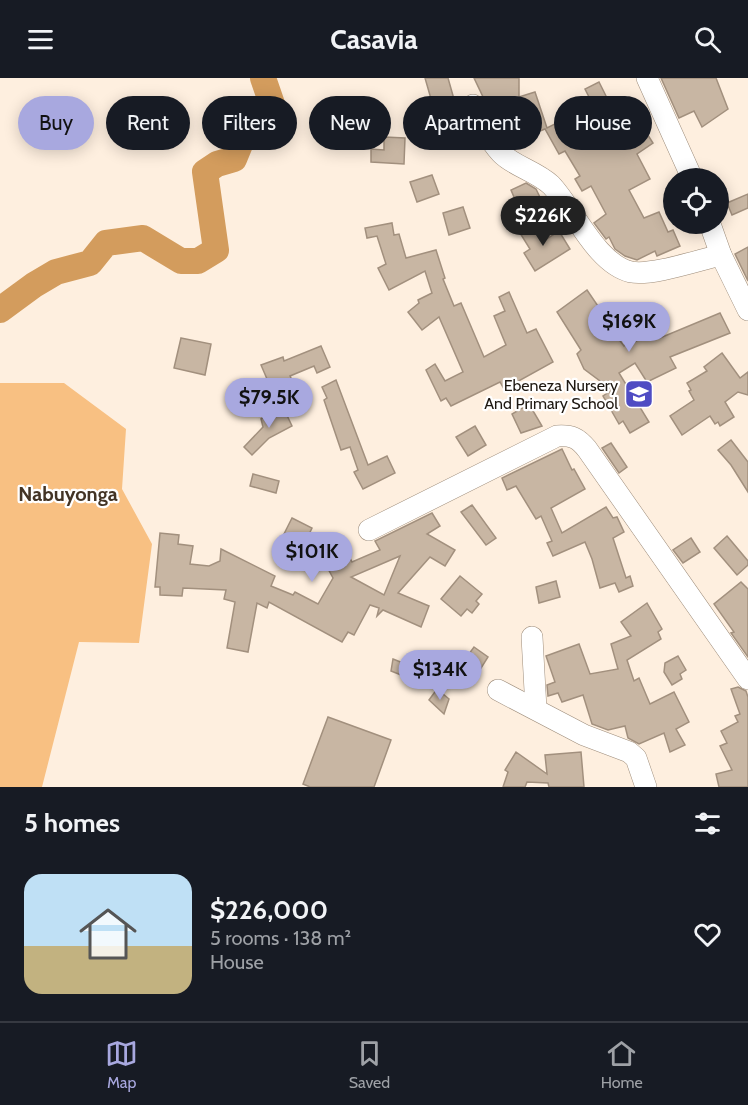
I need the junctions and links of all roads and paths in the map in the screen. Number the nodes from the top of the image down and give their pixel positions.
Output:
1 (647, 78) edge
2 (499, 150) edge
3 (688, 168) edge
4 (714, 234) edge
5 (721, 255) junction
6 (748, 310) edge
7 (369, 530) dead end
8 (532, 637) dead end
9 (748, 679) edge
10 (498, 690) dead end
11 (536, 709) junction
12 (646, 787) edge

1 - 3 street
2 - 5 street
4 - 5 street
5 - 6 street
7 - 9 street
8 - 11 street
10 - 11 street
11 - 12 street

